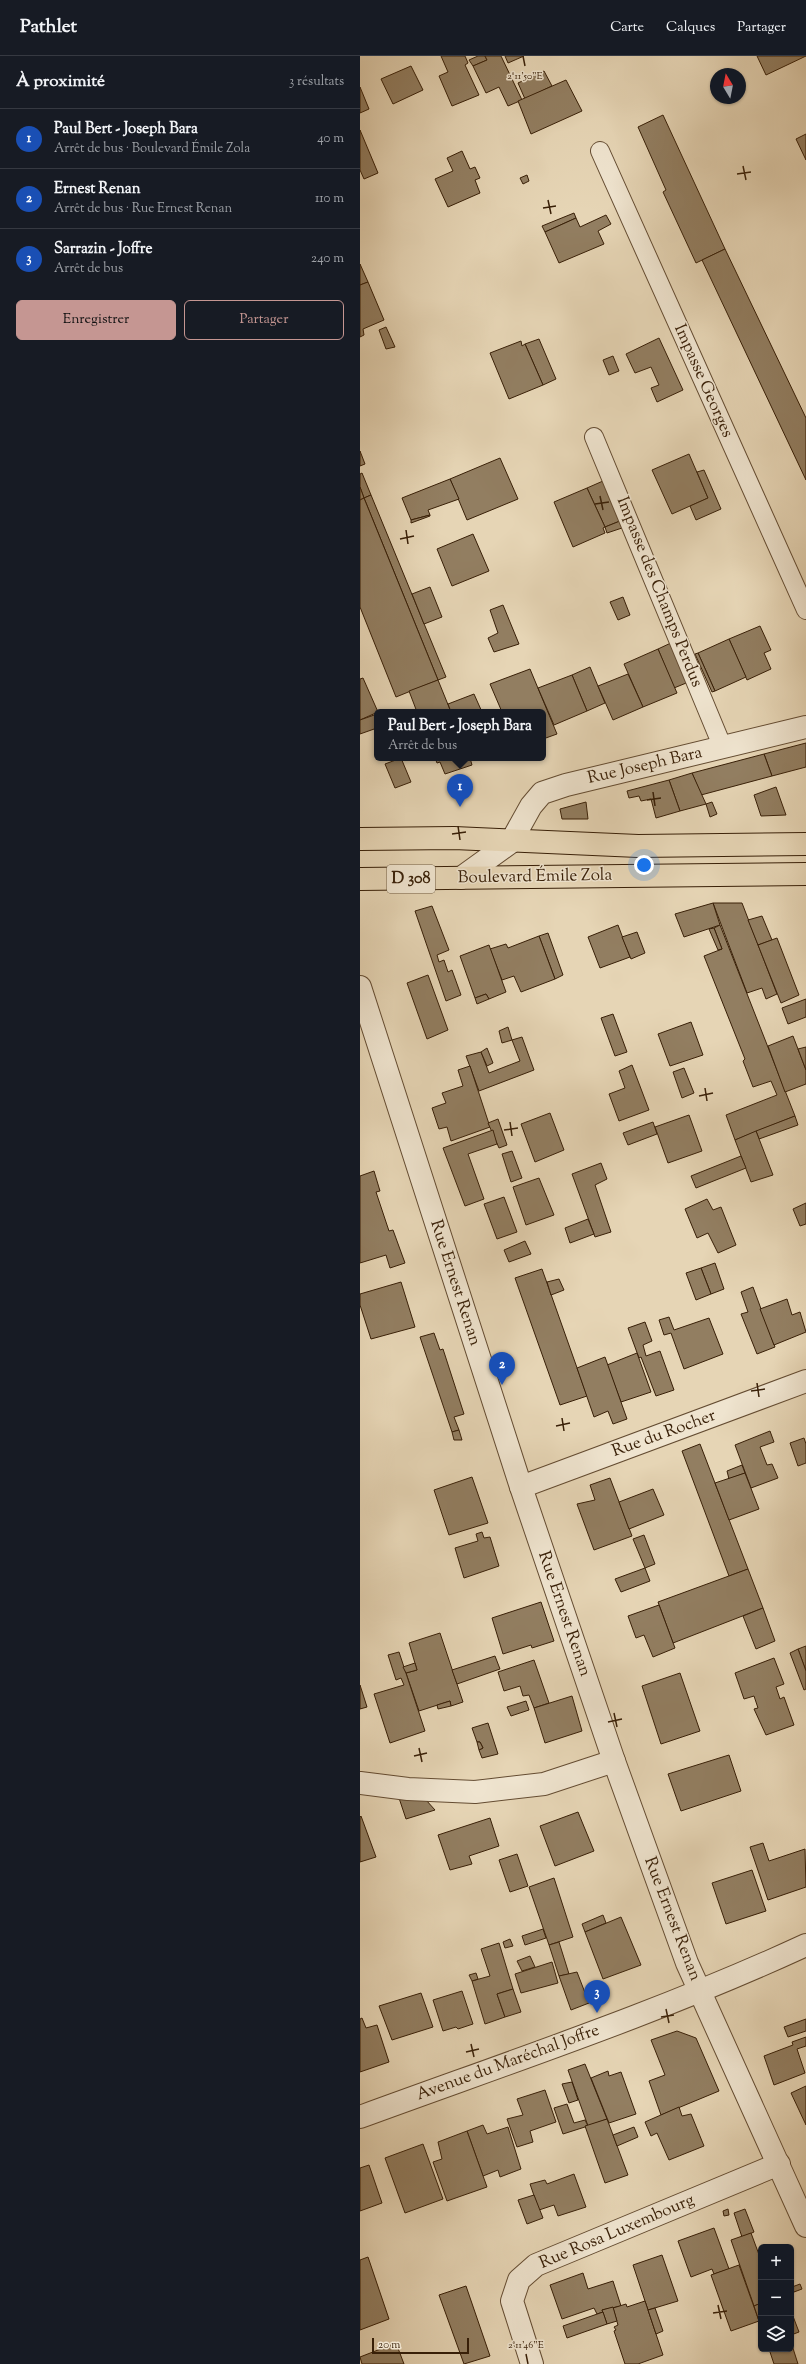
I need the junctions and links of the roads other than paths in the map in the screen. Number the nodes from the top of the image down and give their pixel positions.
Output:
1 (600, 151) dead end
2 (594, 437) dead end
3 (806, 610) edge
4 (806, 727) edge
5 (723, 748) junction
6 (360, 839) edge
7 (510, 842) junction
8 (806, 844) edge
9 (806, 874) edge
10 (461, 878) junction
11 (360, 879) edge
12 (360, 987) edge
13 (806, 1381) edge
14 (521, 1487) junction
15 (614, 1761) junction
16 (360, 1783) edge
17 (806, 1945) edge
18 (700, 1991) junction
19 (360, 2117) edge
20 (779, 2164) junction
21 (806, 2226) edge
22 (532, 2364) edge

1 - 3 lane, Impasse Georges
2 - 5 lane, Impasse des Champs Perdus
4 - 5 street, Rue Joseph Bara
5 - 7 street, Rue Joseph Bara
6 - 7 main road, Boulevard Émile Zola
7 - 8 main road, Boulevard Émile Zola
7 - 10 street
9 - 10 main road, Boulevard Émile Zola / D 308
10 - 11 main road, Boulevard Émile Zola / D 308
12 - 14 street, Rue Ernest Renan
13 - 14 street, Rue du Rocher
14 - 15 street, Rue Ernest Renan
15 - 16 street
15 - 18 street, Rue Ernest Renan
17 - 18 street, Avenue du Maréchal Joffre
18 - 19 street, Avenue du Maréchal Joffre
18 - 20 street, Rue Ernest Renan
20 - 21 street, Rue Ernest Renan
20 - 22 street, Rue Rosa Luxembourg

